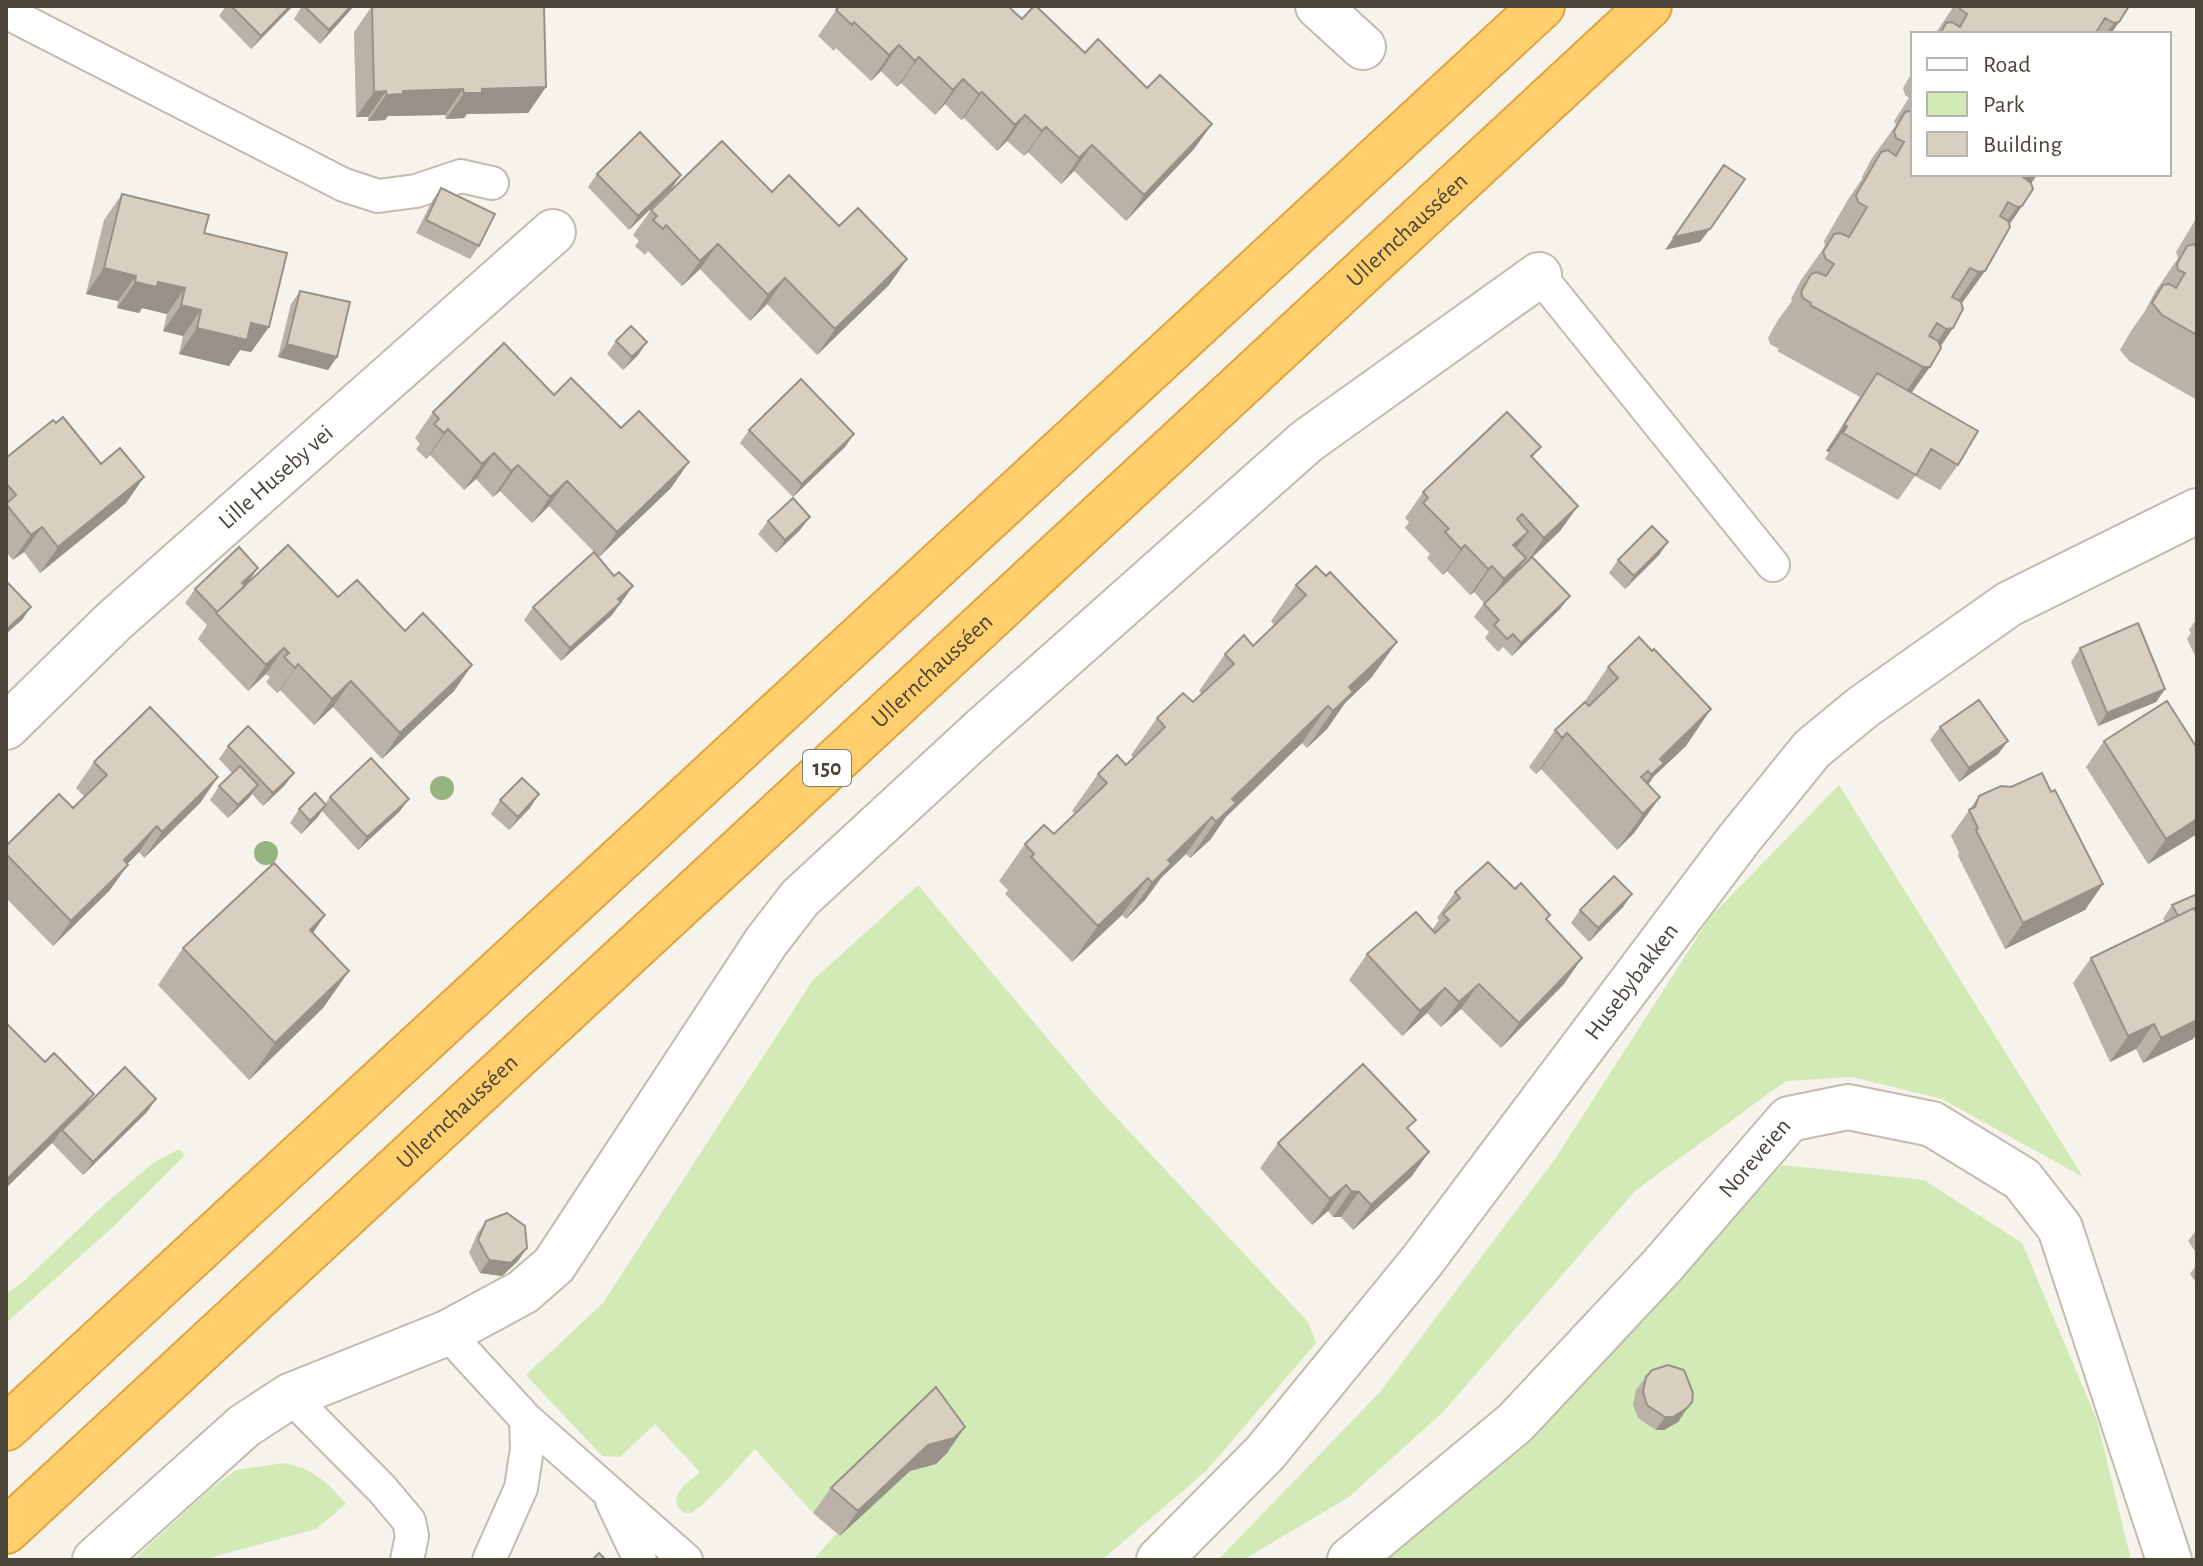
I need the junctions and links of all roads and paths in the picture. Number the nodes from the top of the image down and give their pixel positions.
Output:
1 (1318, 6) edge
2 (1542, 6) edge
3 (1649, 6) edge
4 (6, 12) edge
5 (1363, 47) dead end
6 (492, 183) dead end
7 (553, 232) dead end
8 (1539, 275) joint
9 (2197, 511) edge
10 (1773, 565) dead end
11 (6, 727) edge
12 (447, 1333) junction
13 (290, 1396) junction
14 (526, 1419) junction
15 (6, 1428) edge
16 (606, 1489) junction
17 (6, 1531) edge
18 (95, 1560) edge
19 (408, 1560) edge
20 (489, 1560) edge
21 (640, 1560) edge
22 (686, 1560) edge
23 (1159, 1560) edge
24 (1350, 1560) edge
25 (2169, 1560) edge

1 - 5 street
2 - 15 highway
3 - 17 highway, Ullernchausséen / 150
4 - 6 lane
7 - 11 street, Lille Huseby vei
8 - 10 lane
8 - 12 street
9 - 23 street, Husebybakken
12 - 13 street
12 - 14 lane
13 - 18 street
13 - 19 lane
14 - 16 lane
14 - 20 lane
16 - 21 lane
16 - 22 lane
24 - 25 street, Noreveien

